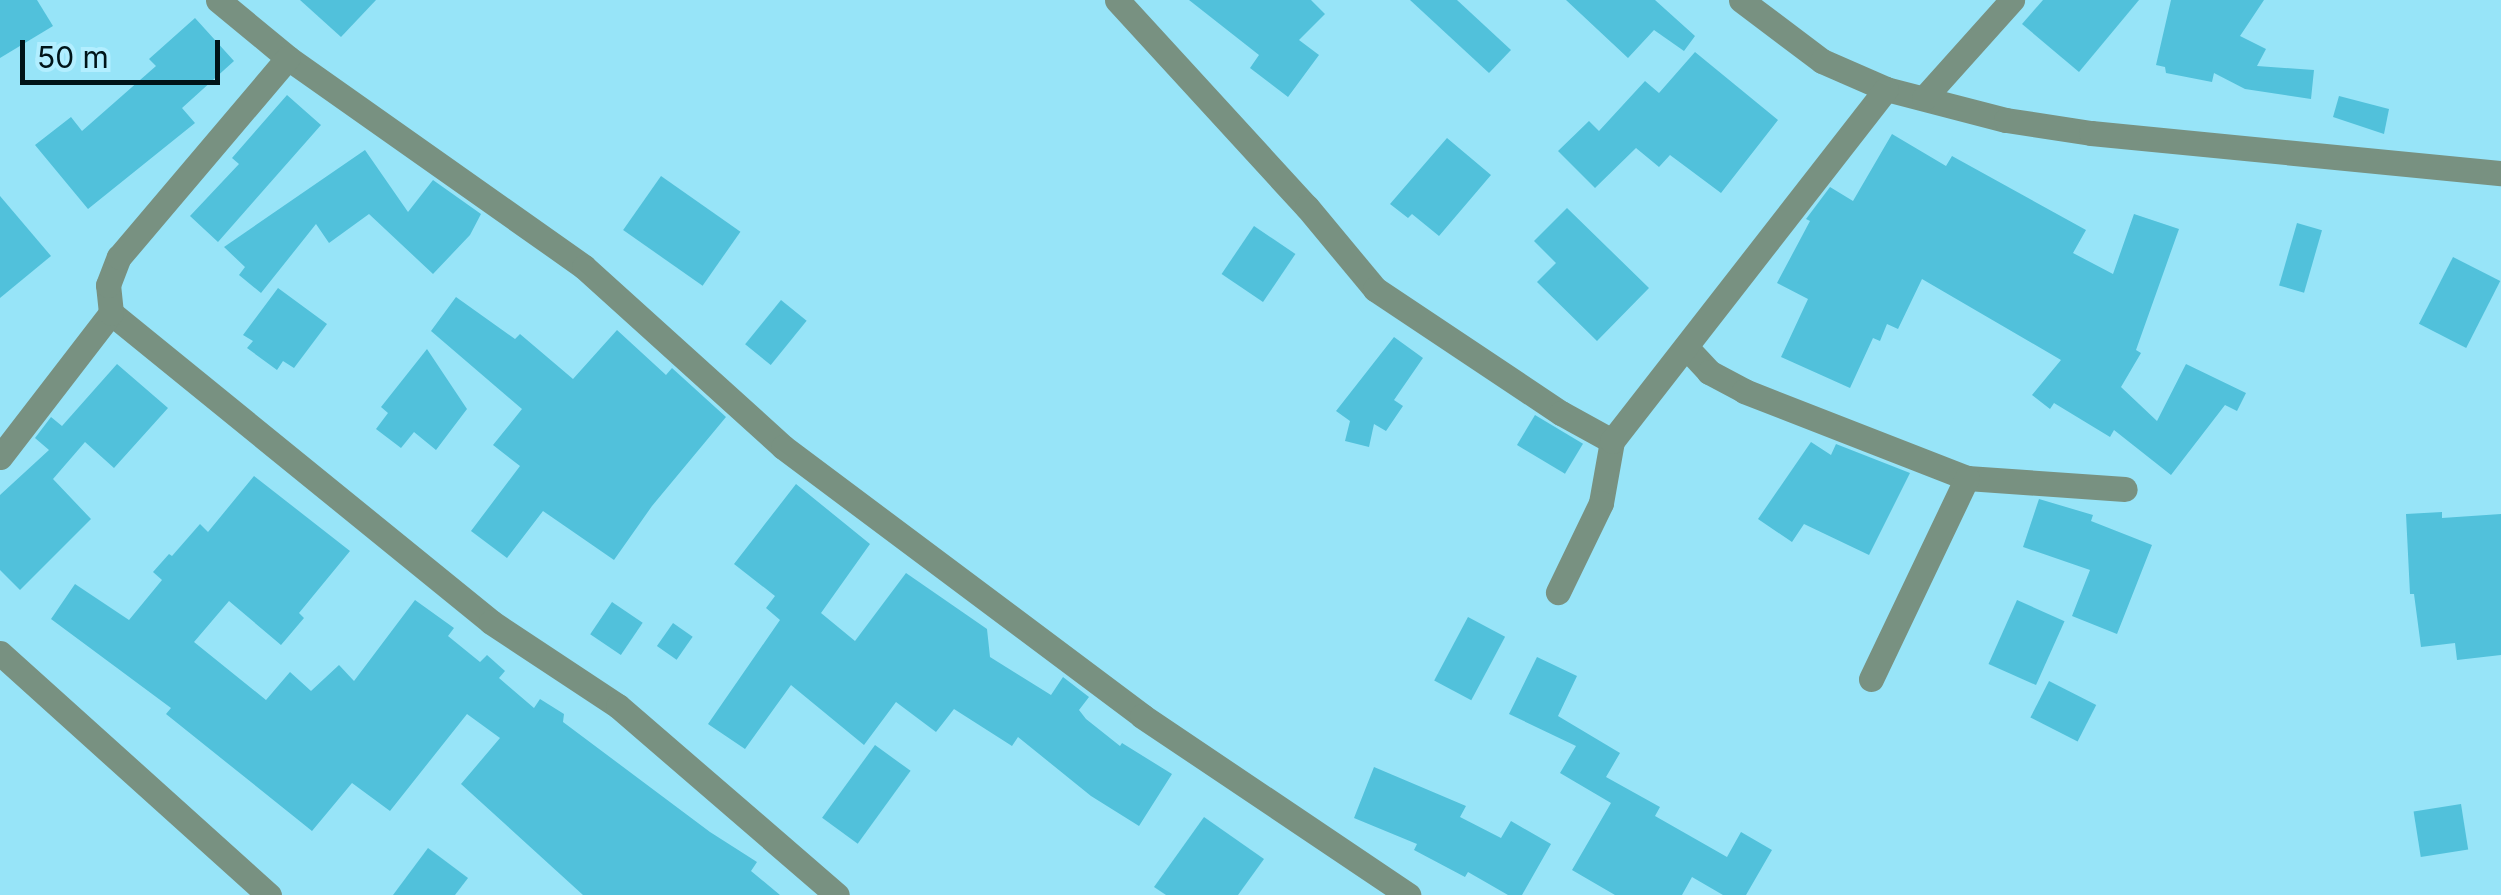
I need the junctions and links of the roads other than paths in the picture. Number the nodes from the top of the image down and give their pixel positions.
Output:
1 (218, 0) edge
2 (1117, 0) edge
3 (1741, 0) edge
4 (2012, 0) edge
5 (288, 58) junction
6 (1886, 88) junction
7 (1924, 98) junction
8 (2501, 173) edge
9 (111, 314) junction
10 (1686, 347) junction
11 (1612, 441) junction
12 (0, 457) edge
13 (1968, 478) junction
14 (2126, 489) dead end
15 (1558, 592) dead end
16 (0, 653) edge
17 (1871, 678) dead end
18 (269, 895) edge
19 (837, 895) edge
20 (1408, 895) edge

1 - 5 street
2 - 11 street
3 - 6 street
4 - 7 street
5 - 9 street
5 - 20 street
6 - 7 street
6 - 10 street
7 - 8 street
9 - 12 street
9 - 19 street
10 - 11 street
10 - 13 street
11 - 15 street
13 - 14 street
13 - 17 street
16 - 18 street

